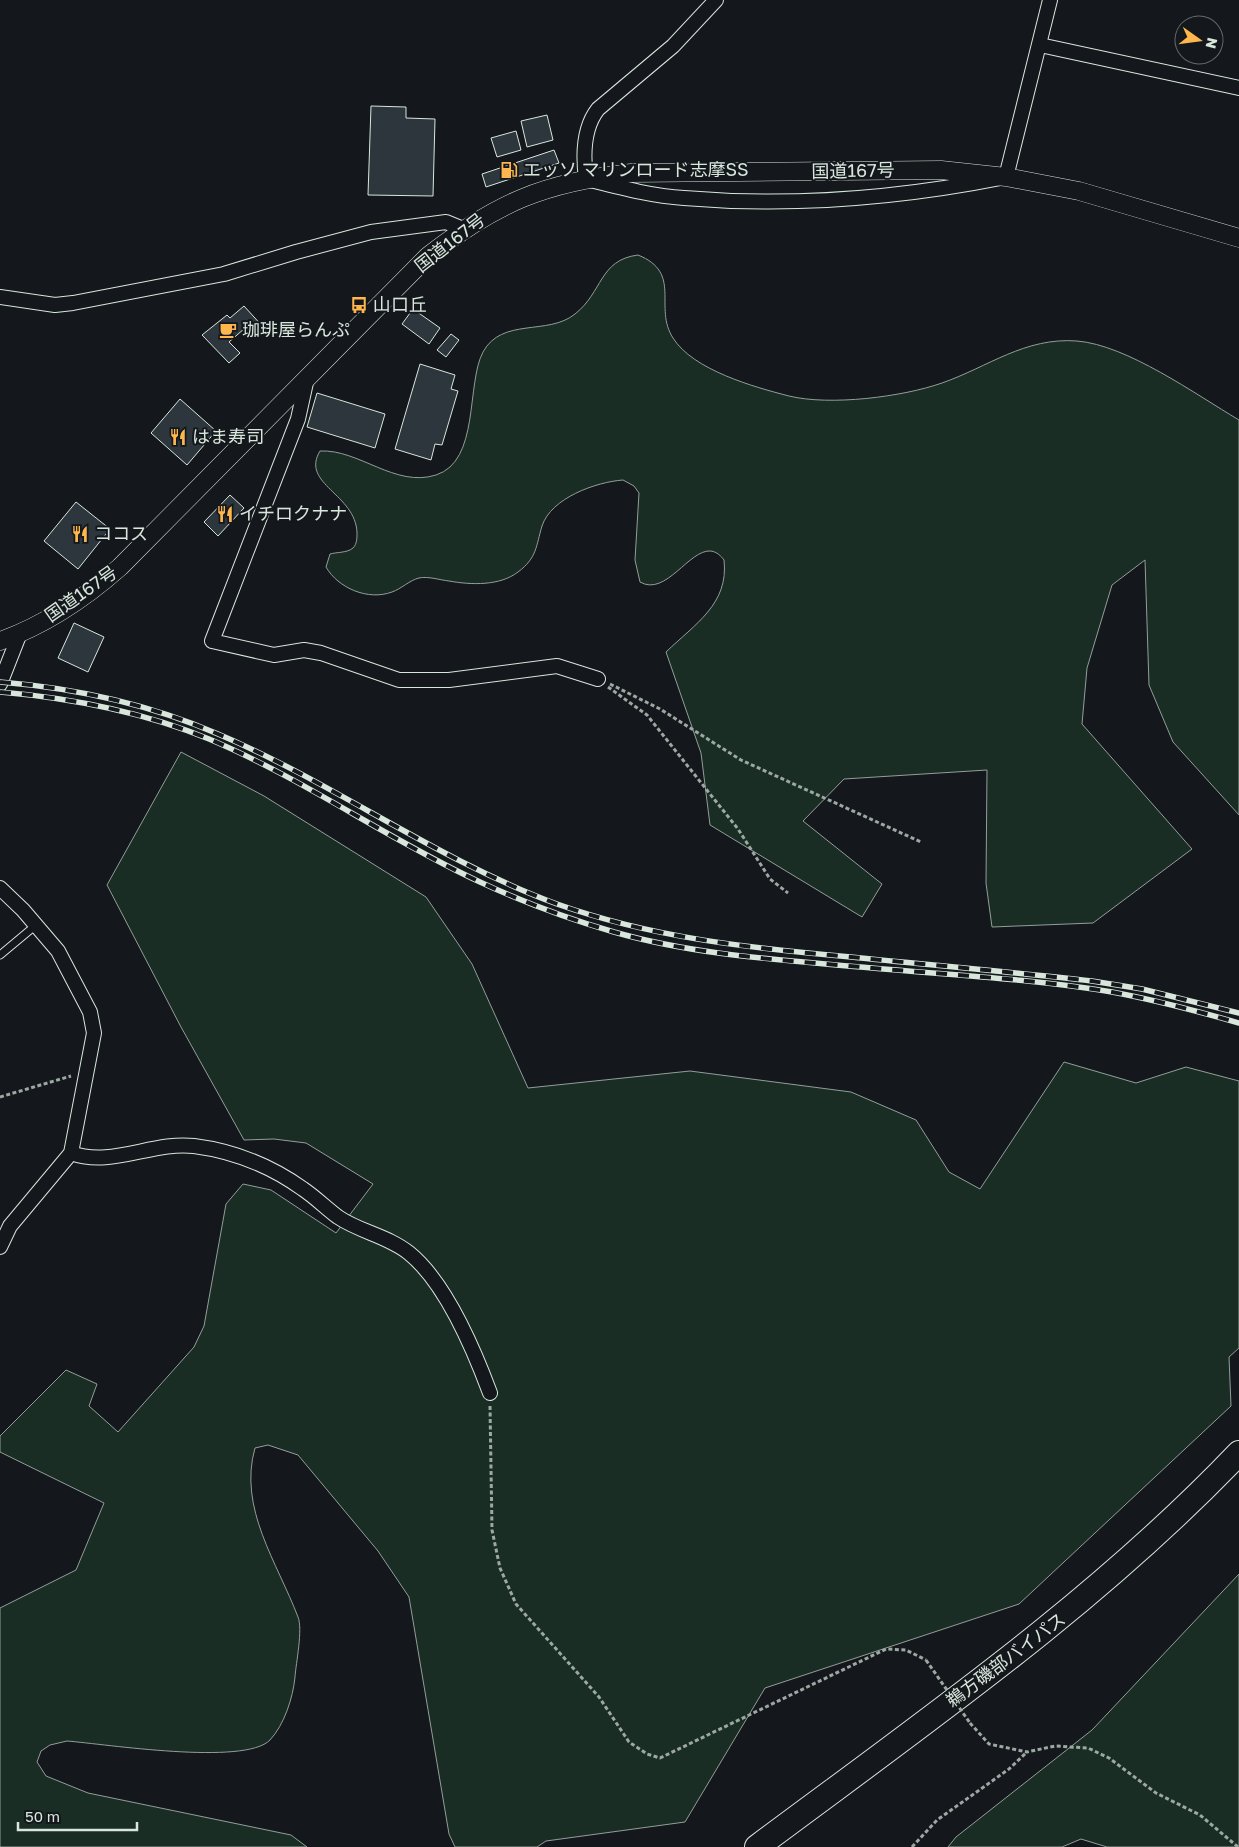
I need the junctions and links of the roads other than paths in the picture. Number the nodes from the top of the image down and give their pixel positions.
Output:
1 (716, 0) edge
2 (1050, 0) edge
3 (1040, 45) junction
4 (1239, 88) edge
5 (1006, 177) junction
6 (586, 179) junction
7 (463, 229) junction
8 (1239, 238) edge
9 (0, 297) edge
10 (307, 378) junction
11 (20, 633) junction
12 (0, 640) edge
13 (598, 679) road end
14 (0, 684) edge
15 (0, 888) edge
16 (36, 926) junction
17 (0, 955) edge
18 (71, 1153) junction
19 (0, 1247) edge
20 (490, 1393) road end
21 (1239, 1453) edge
22 (757, 1847) edge

1 - 6 street
2 - 3 street
3 - 4 street
3 - 5 street
5 - 6 street, 国道167号
5 - 6 street
5 - 8 street, 国道167号
6 - 7 street, 国道167号
7 - 9 street
7 - 10 street, 国道167号
10 - 11 street, 国道167号
10 - 13 street
11 - 12 street, 国道167号
11 - 14 street
15 - 16 street
16 - 17 lane
16 - 18 street
18 - 19 street
18 - 20 street
21 - 22 highway, 鵜方磯部バイパス

